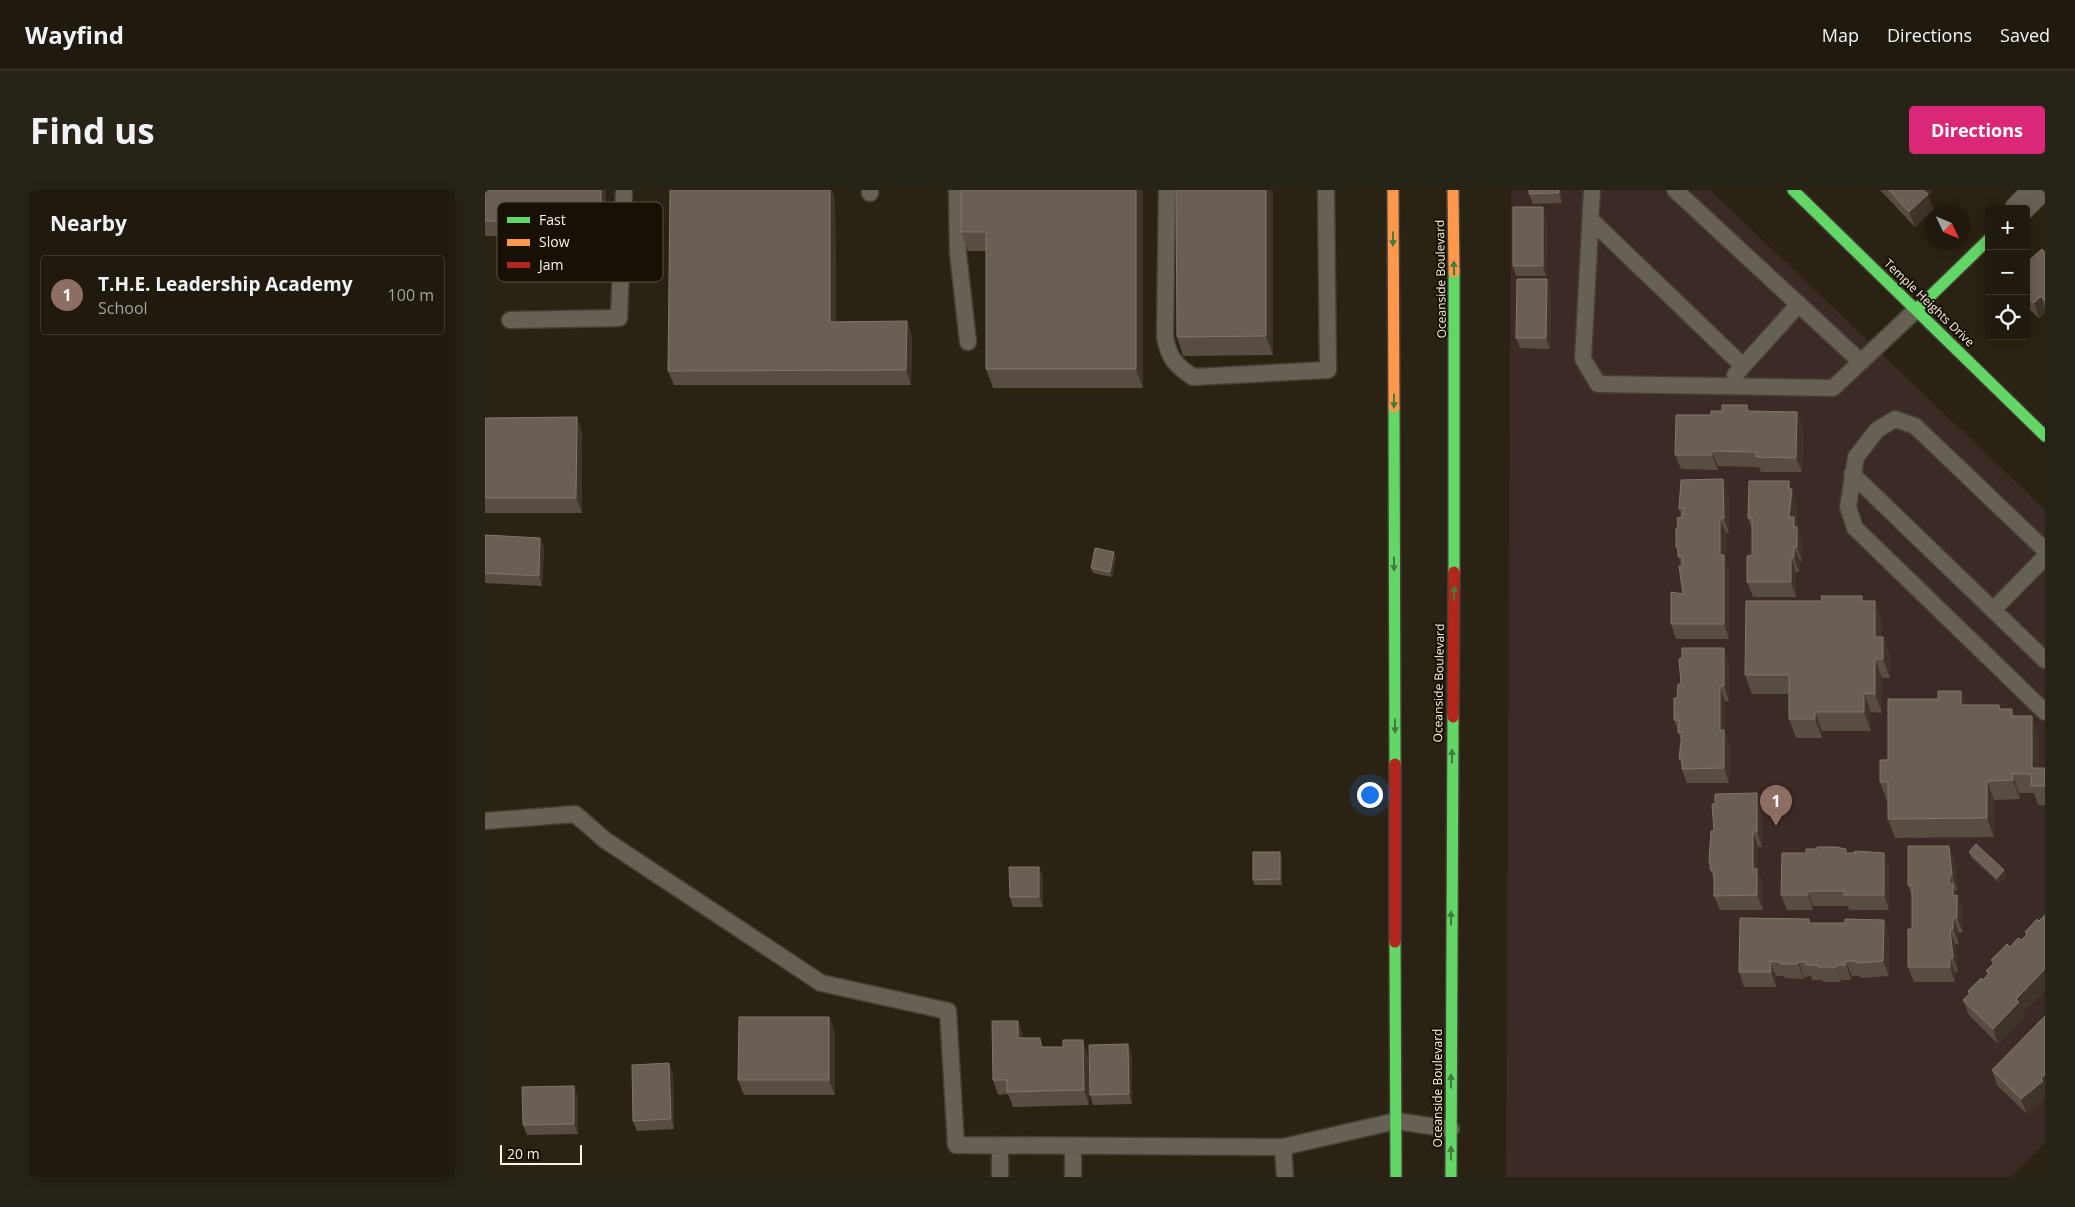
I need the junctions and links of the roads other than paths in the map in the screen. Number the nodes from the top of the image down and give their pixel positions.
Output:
1 (957, 190) edge
2 (1167, 190) edge
3 (1326, 190) edge
4 (1393, 190) edge
5 (1453, 190) edge
6 (1592, 190) edge
7 (1675, 190) edge
8 (1793, 190) edge
9 (2039, 190) edge
10 (2023, 205) edge
11 (1591, 220) junction
12 (1985, 243) edge
13 (620, 282) edge
14 (1799, 304) junction
15 (1917, 309) junction
16 (510, 320) dead end
17 (968, 342) dead end
18 (1861, 362) junction
19 (1743, 366) junction
20 (1725, 386) junction
21 (2045, 436) edge
22 (1852, 474) junction
23 (2045, 550) edge
24 (2045, 556) edge
25 (1993, 610) junction
26 (2045, 660) edge
27 (2045, 712) edge
28 (485, 820) edge
29 (1396, 1121) junction
30 (1451, 1129) junction
31 (1000, 1146) junction
32 (1073, 1146) junction
33 (1283, 1147) junction
34 (1000, 1177) edge
35 (1073, 1177) edge
36 (1285, 1177) edge
37 (1396, 1177) edge
38 (1451, 1177) edge

1 - 17 lane
2 - 3 lane
4 -> 29 main road
30 -> 5 main road, Oceanside Boulevard
6 - 11 lane
7 - 14 lane
8 - 15 main road, Temple Heights Drive
9 - 10 street
11 - 19 lane
11 - 20 lane
12 - 15 main road
13 - 16 lane
14 - 18 lane
14 - 19 lane
15 - 18 lane
15 - 21 main road, Temple Heights Drive
18 - 20 lane
19 - 20 lane
22 - 23 lane
22 - 25 lane
22 - 27 lane
24 - 25 lane
25 - 26 lane
28 - 31 lane
29 - 30 lane
29 - 33 lane
29 - 37 main road
38 -> 30 main road, Oceanside Boulevard
31 - 32 lane
31 - 34 lane
32 - 33 lane
32 - 35 lane
33 - 36 lane

